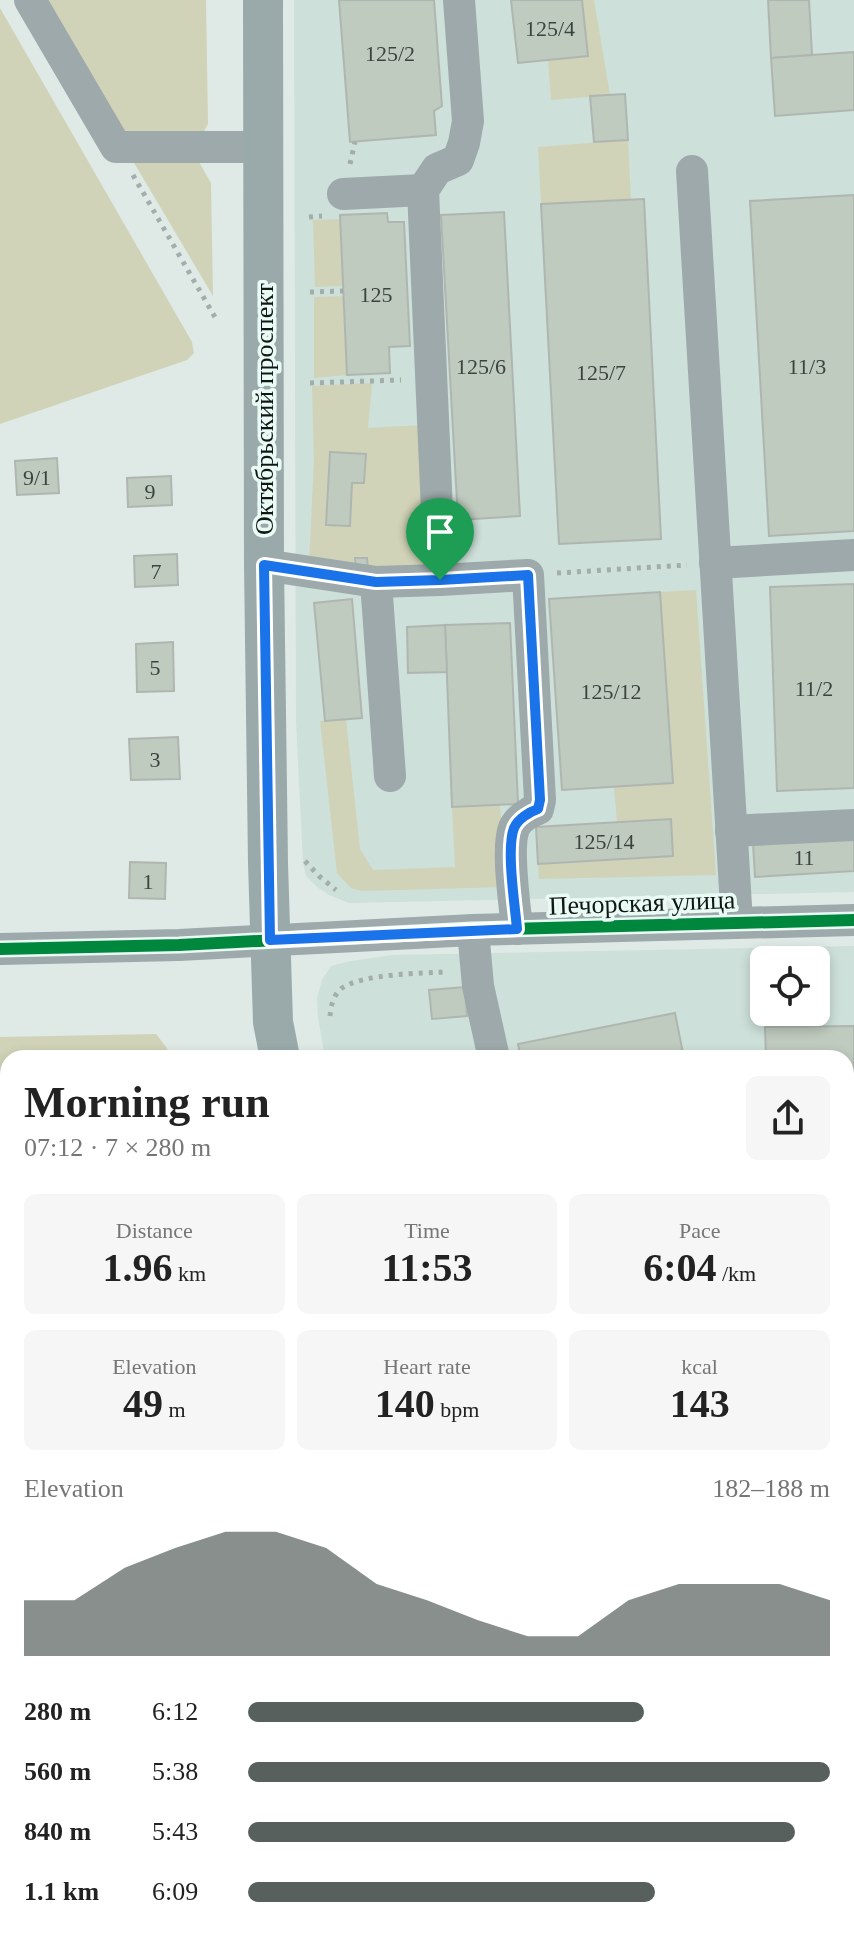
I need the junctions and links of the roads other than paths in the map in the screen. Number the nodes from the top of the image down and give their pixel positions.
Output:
1 (30, 0) edge
2 (263, 0) edge
3 (459, 0) edge
4 (263, 147) junction
5 (692, 171) dead end
6 (423, 190) junction
7 (343, 194) dead end
8 (854, 555) edge
9 (715, 563) junction
10 (264, 565) junction
11 (440, 580) junction
12 (376, 582) junction
13 (390, 776) dead end
14 (854, 825) edge
15 (731, 831) junction
16 (854, 920) edge
17 (737, 923) junction
18 (517, 929) junction
19 (473, 930) junction
20 (270, 940) junction
21 (0, 949) edge
22 (278, 1050) edge
23 (492, 1050) edge

1 - 4 street
2 - 4 main road, Октябрьский проспект
3 - 6 street
4 - 10 main road, Октябрьский проспект
5 - 9 street
6 - 7 street
6 - 11 street
8 - 9 street
9 - 15 street
10 - 12 street
10 - 20 main road, Октябрьский проспект
11 - 12 street
11 - 18 street
12 - 13 street
14 - 15 street
15 - 17 street
16 - 17 street, Печорская улица
17 - 18 street, Печорская улица
18 - 19 street, Печорская улица
19 - 20 street, Печорская улица
19 - 23 street
20 - 21 street, Печорская улица
20 - 22 main road, Октябрьский проспект

